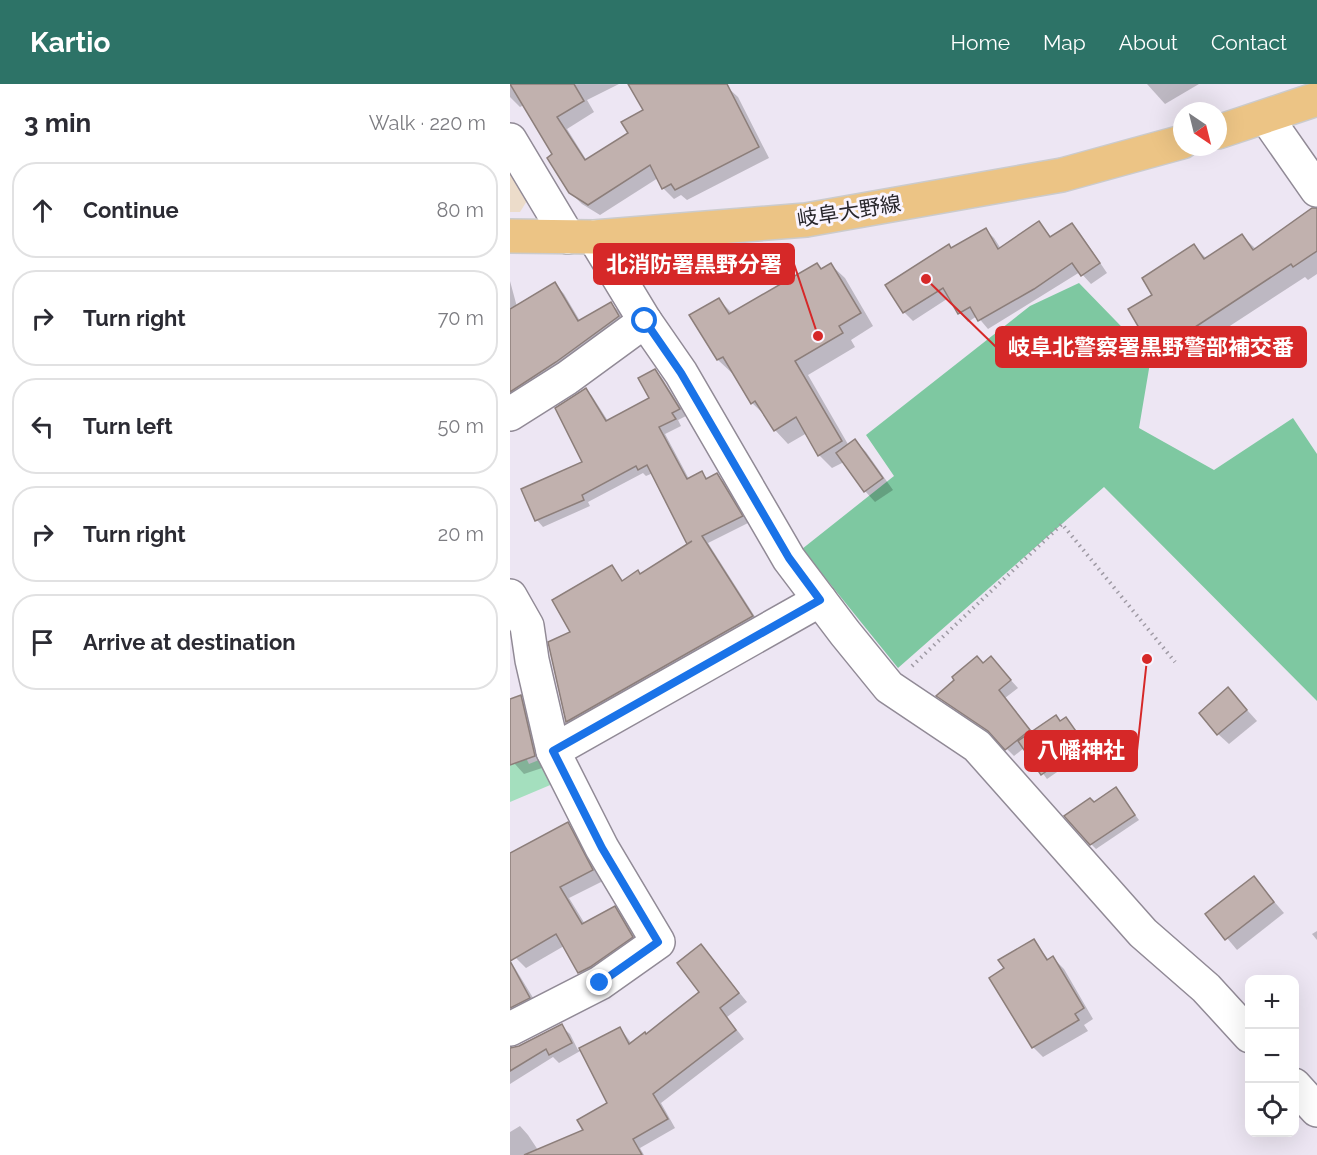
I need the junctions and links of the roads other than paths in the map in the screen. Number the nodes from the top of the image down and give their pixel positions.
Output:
1 (1317, 99) edge
2 (1266, 117) junction
3 (1227, 129) edge
4 (510, 140) edge
5 (1173, 144) edge
6 (1317, 190) edge
7 (510, 236) edge
8 (581, 237) junction
9 (645, 321) junction
10 (510, 414) edge
11 (510, 596) edge
12 (820, 600) junction
13 (553, 751) junction
14 (510, 1029) edge
15 (1245, 1030) edge
16 (1299, 1090) edge
17 (1317, 1110) edge

1 - 2 main road
2 - 3 main road
2 - 6 street
4 - 8 street
5 - 8 main road, 岐阜大野線
7 - 8 main road, 岐阜大野線
8 - 9 street
9 - 10 street
9 - 12 street
11 - 13 street
12 - 13 street
12 - 15 street
13 - 14 street
16 - 17 street

